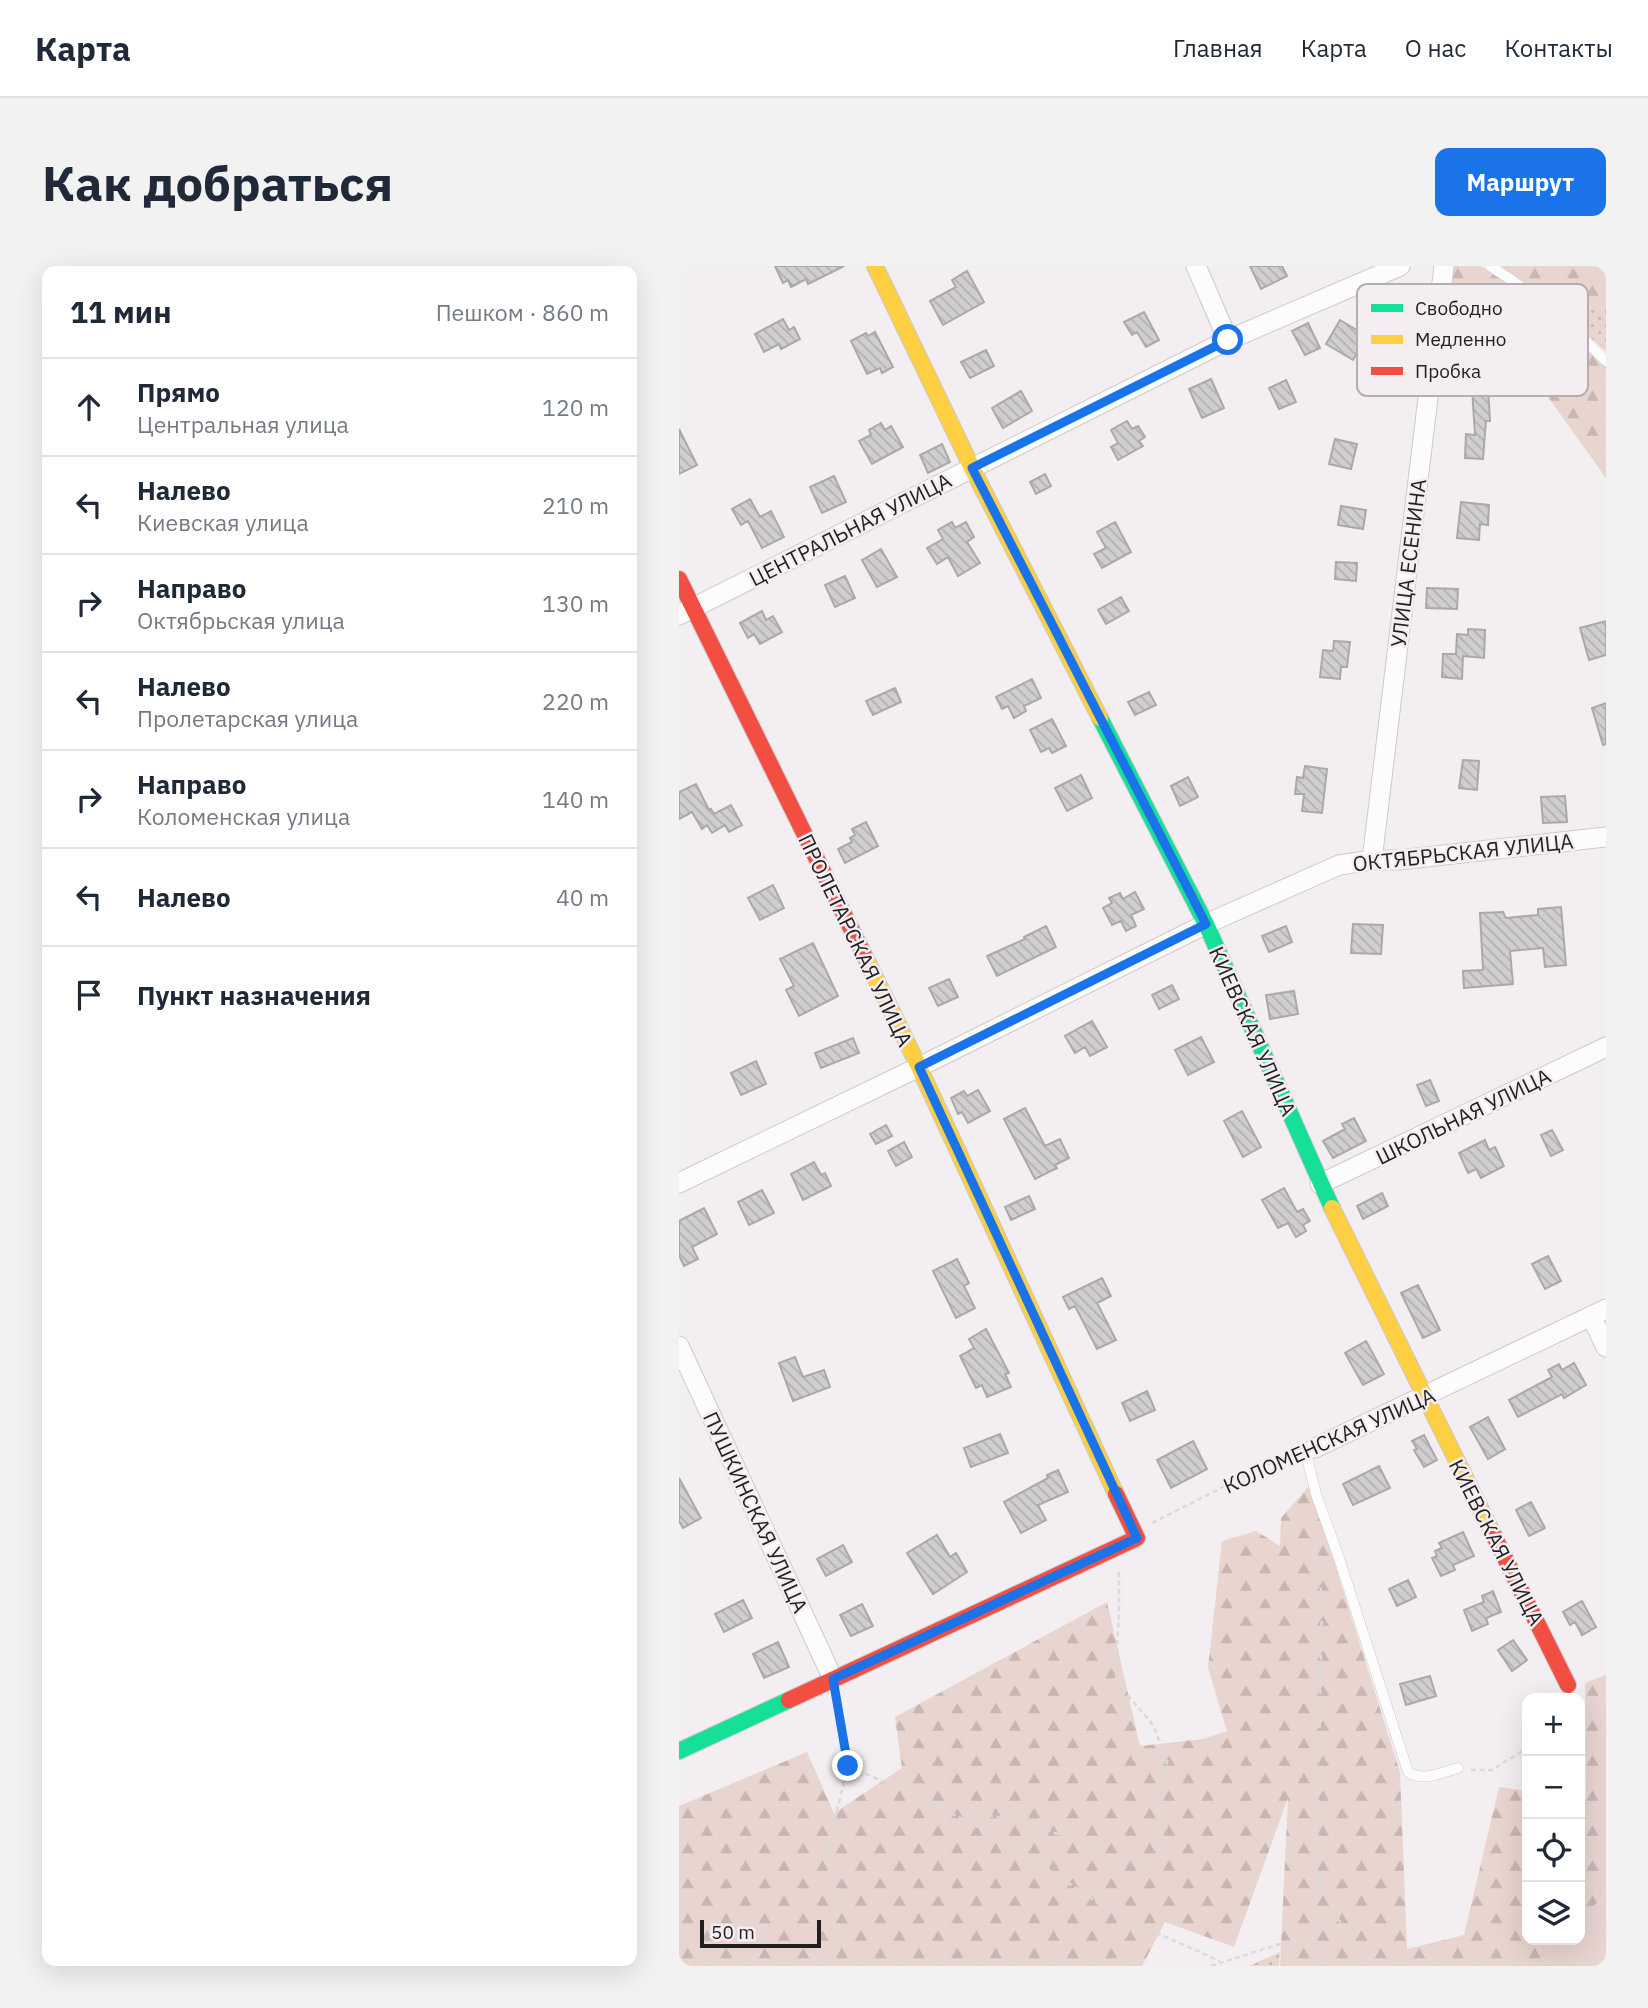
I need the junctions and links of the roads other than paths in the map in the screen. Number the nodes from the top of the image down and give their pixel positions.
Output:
1 (875, 266) edge
2 (1196, 266) edge
3 (1400, 266) edge
4 (1444, 266) edge
5 (1490, 266) edge
6 (1357, 284) edge
7 (1358, 284) edge
8 (1442, 284) edge
9 (1515, 284) edge
10 (1228, 340) junction
11 (1588, 344) edge
12 (1606, 361) edge
13 (1428, 396) edge
14 (972, 468) junction
15 (679, 579) edge
16 (686, 611) edge
17 (1606, 837) edge
18 (1372, 860) junction
19 (1206, 924) junction
20 (1606, 1047) edge
21 (919, 1067) junction
22 (679, 1183) edge
23 (1320, 1184) junction
24 (1598, 1313) edge
25 (679, 1346) edge
26 (1606, 1347) edge
27 (1424, 1397) junction
28 (1315, 1448) joint
29 (833, 1679) junction
30 (1568, 1685) dead end
31 (679, 1751) edge
32 (1458, 1768) road end

1 - 14 street, КИЕВСКАЯ УЛИЦА
2 - 10 street
3 - 7 street, ЦЕНТРАЛЬНАЯ УЛИЦА
4 - 8 street, УЛИЦА ЕСЕНИНА
5 - 9 lane
6 - 10 street, ЦЕНТРАЛЬНАЯ УЛИЦА
10 - 14 street, ЦЕНТРАЛЬНАЯ УЛИЦА
11 - 12 lane
13 - 18 street, УЛИЦА ЕСЕНИНА
14 - 16 street, ЦЕНТРАЛЬНАЯ УЛИЦА
14 - 19 street, КИЕВСКАЯ УЛИЦА
15 - 16 street, ПРОЛЕТАРСКАЯ УЛИЦА
16 - 21 street, ПРОЛЕТАРСКАЯ УЛИЦА
17 - 18 street, ОКТЯБРЬСКАЯ УЛИЦА
18 - 19 street, ОКТЯБРЬСКАЯ УЛИЦА
19 - 21 street, ОКТЯБРЬСКАЯ УЛИЦА
19 - 23 street, КИЕВСКАЯ УЛИЦА
20 - 23 street, ШКОЛЬНАЯ УЛИЦА
21 - 22 street, ОКТЯБРЬСКАЯ УЛИЦА
21 - 29 street, ПРОЛЕТАРСКАЯ УЛИЦА
23 - 27 street, КИЕВСКАЯ УЛИЦА
24 - 26 street
24 - 27 street, КОЛОМЕНСКАЯ УЛИЦА
25 - 29 street, ПУШКИНСКАЯ УЛИЦА
27 - 28 street, КОЛОМЕНСКАЯ УЛИЦА
27 - 30 street, КИЕВСКАЯ УЛИЦА
28 - 32 lane
29 - 31 street

